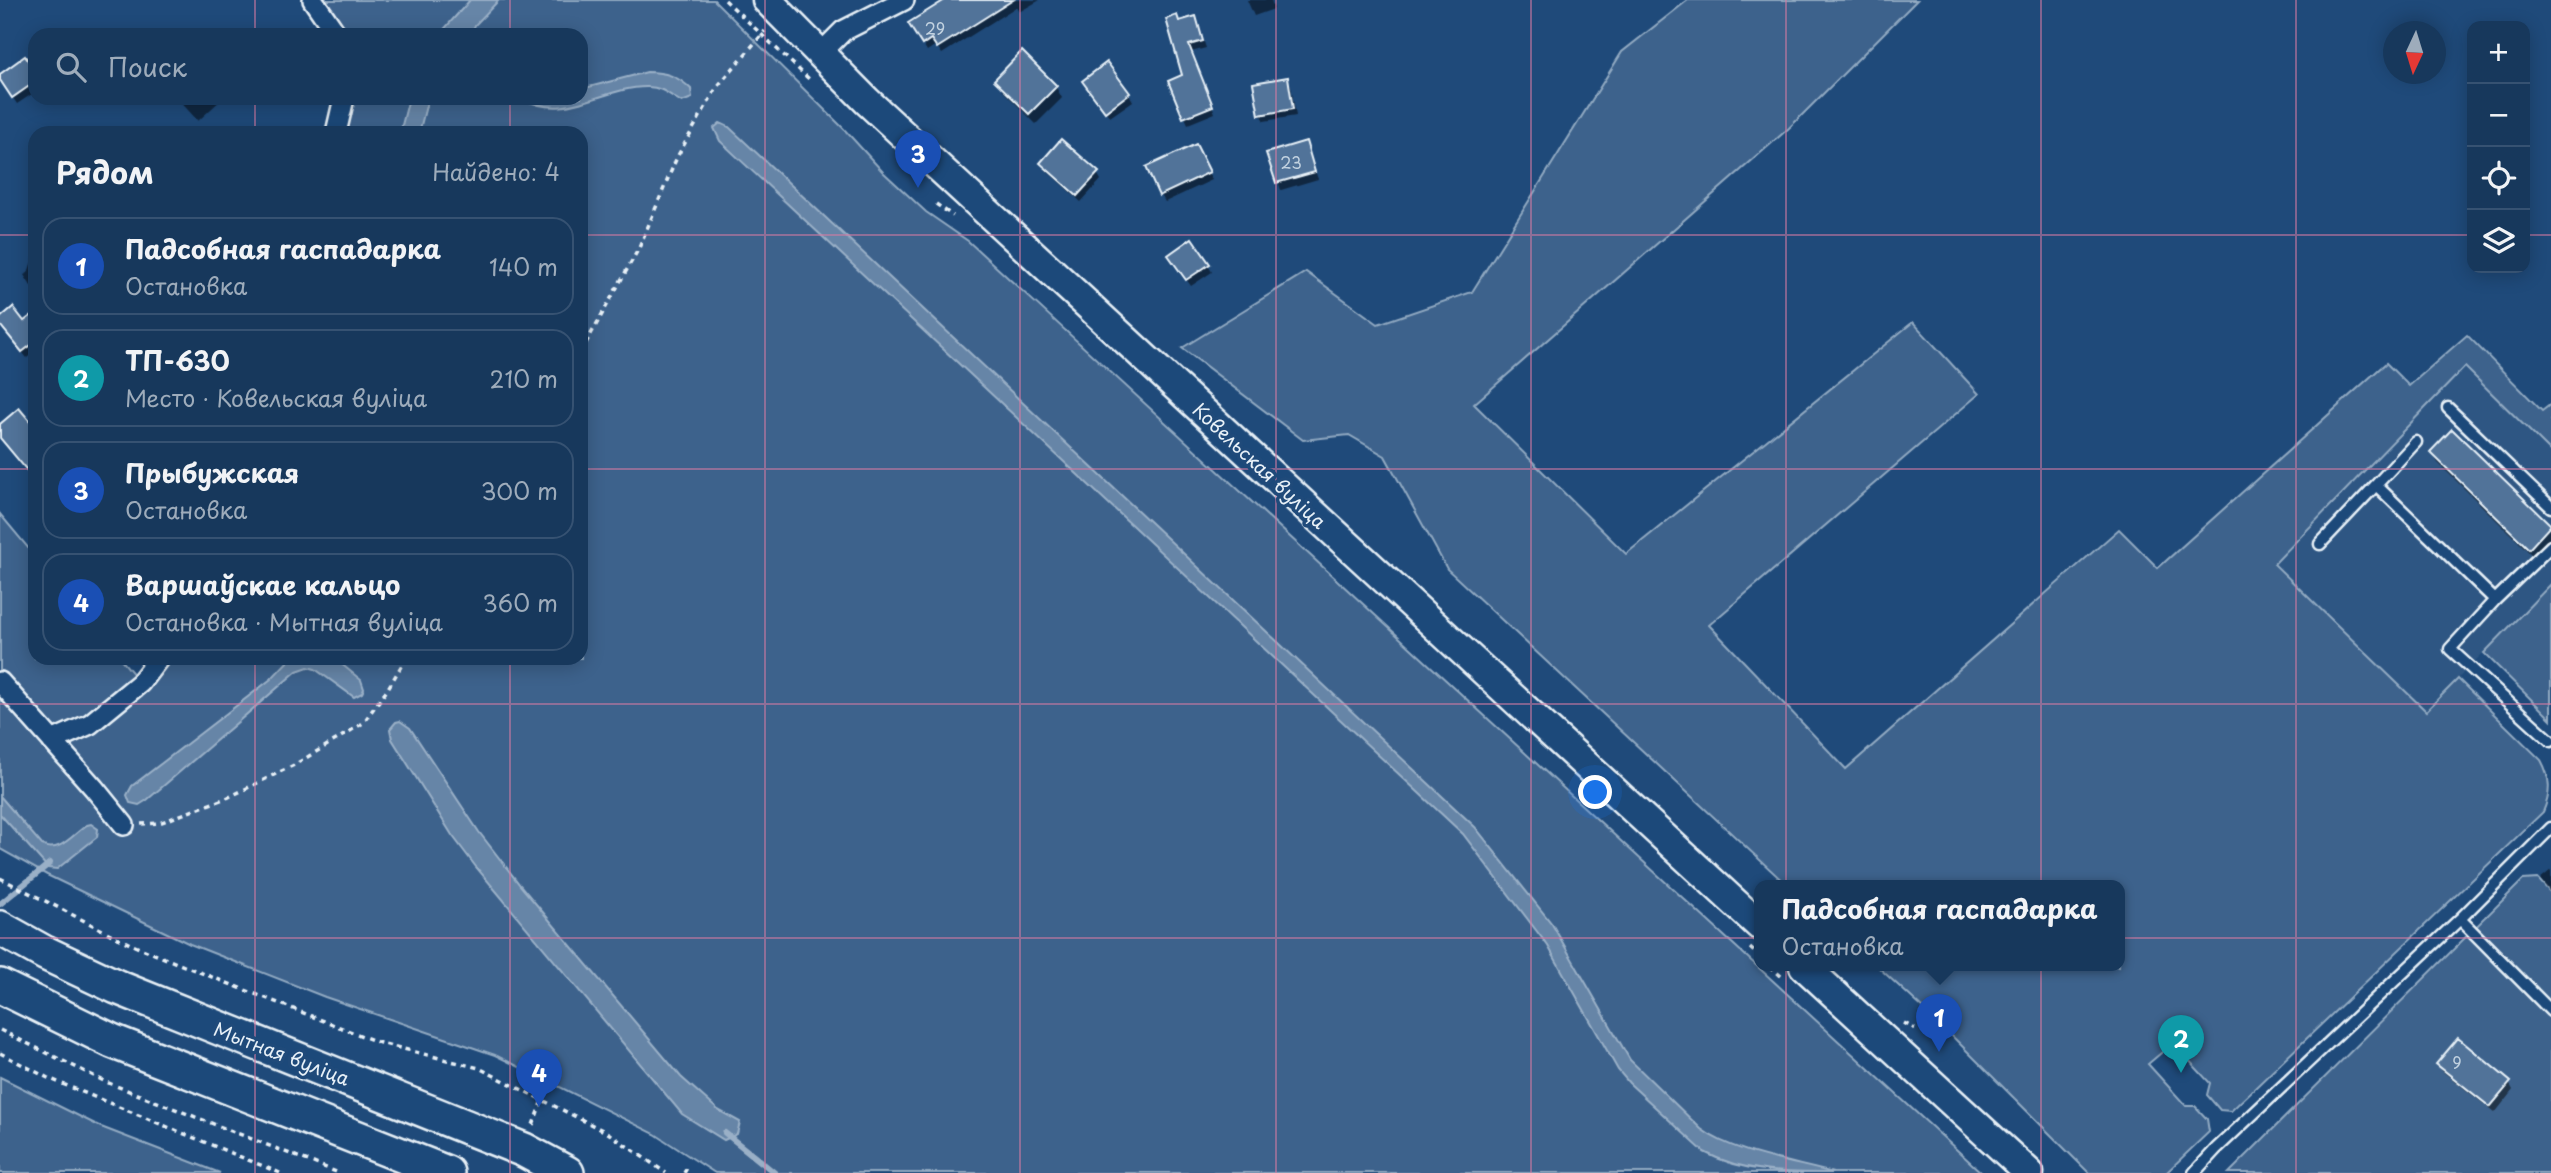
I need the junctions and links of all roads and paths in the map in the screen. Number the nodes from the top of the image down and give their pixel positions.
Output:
1 (313, 0) edge
2 (725, 0) edge
3 (904, 0) edge
4 (775, 8) edge
5 (332, 28) edge
6 (760, 35) junction
7 (821, 53) junction
8 (811, 81) dead end
9 (342, 105) edge
10 (338, 126) edge
11 (588, 339) edge
12 (2448, 408) dead end
13 (2416, 442) dead end
14 (2376, 485) junction
15 (2551, 507) edge
16 (2320, 544) dead end
17 (2551, 546) edge
18 (2495, 600) junction
19 (154, 665) edge
20 (402, 665) edge
21 (0, 682) edge
22 (52, 741) junction
23 (2551, 741) edge
24 (124, 825) joint
25 (2551, 828) edge
26 (0, 878) edge
27 (2460, 919) junction
28 (1754, 920) edge
29 (0, 928) edge
30 (1809, 971) edge
31 (0, 986) edge
32 (2551, 1011) edge
33 (0, 1030) edge
34 (0, 1053) edge
35 (545, 1093) dead end
36 (542, 1100) junction
37 (524, 1150) junction
38 (280, 1173) edge
39 (339, 1173) edge
40 (447, 1173) edge
41 (567, 1173) edge
42 (666, 1173) edge
43 (2029, 1173) edge
44 (2194, 1173) edge

1 - 5 street
2 - 6 path
3 - 7 street
4 - 6 path
4 - 7 main road, Ковельская вуліца
6 - 8 path
6 - 11 path
7 - 28 main road, Ковельская вуліца
9 - 10 street
12 - 15 lane
13 - 14 lane
14 - 16 lane
14 - 18 lane
17 - 18 lane
18 - 23 lane
19 - 22 street
20 - 24 path
21 - 22 street
22 - 24 street
25 - 27 lane
26 - 36 path
27 - 32 lane
27 - 44 lane
29 - 37 highway, Мытная вуліца
30 - 43 main road
31 - 40 highway
33 - 39 path
34 - 38 path
35 - 36 path
36 - 37 path
36 - 42 path
37 - 41 highway, Мытная вуліца

